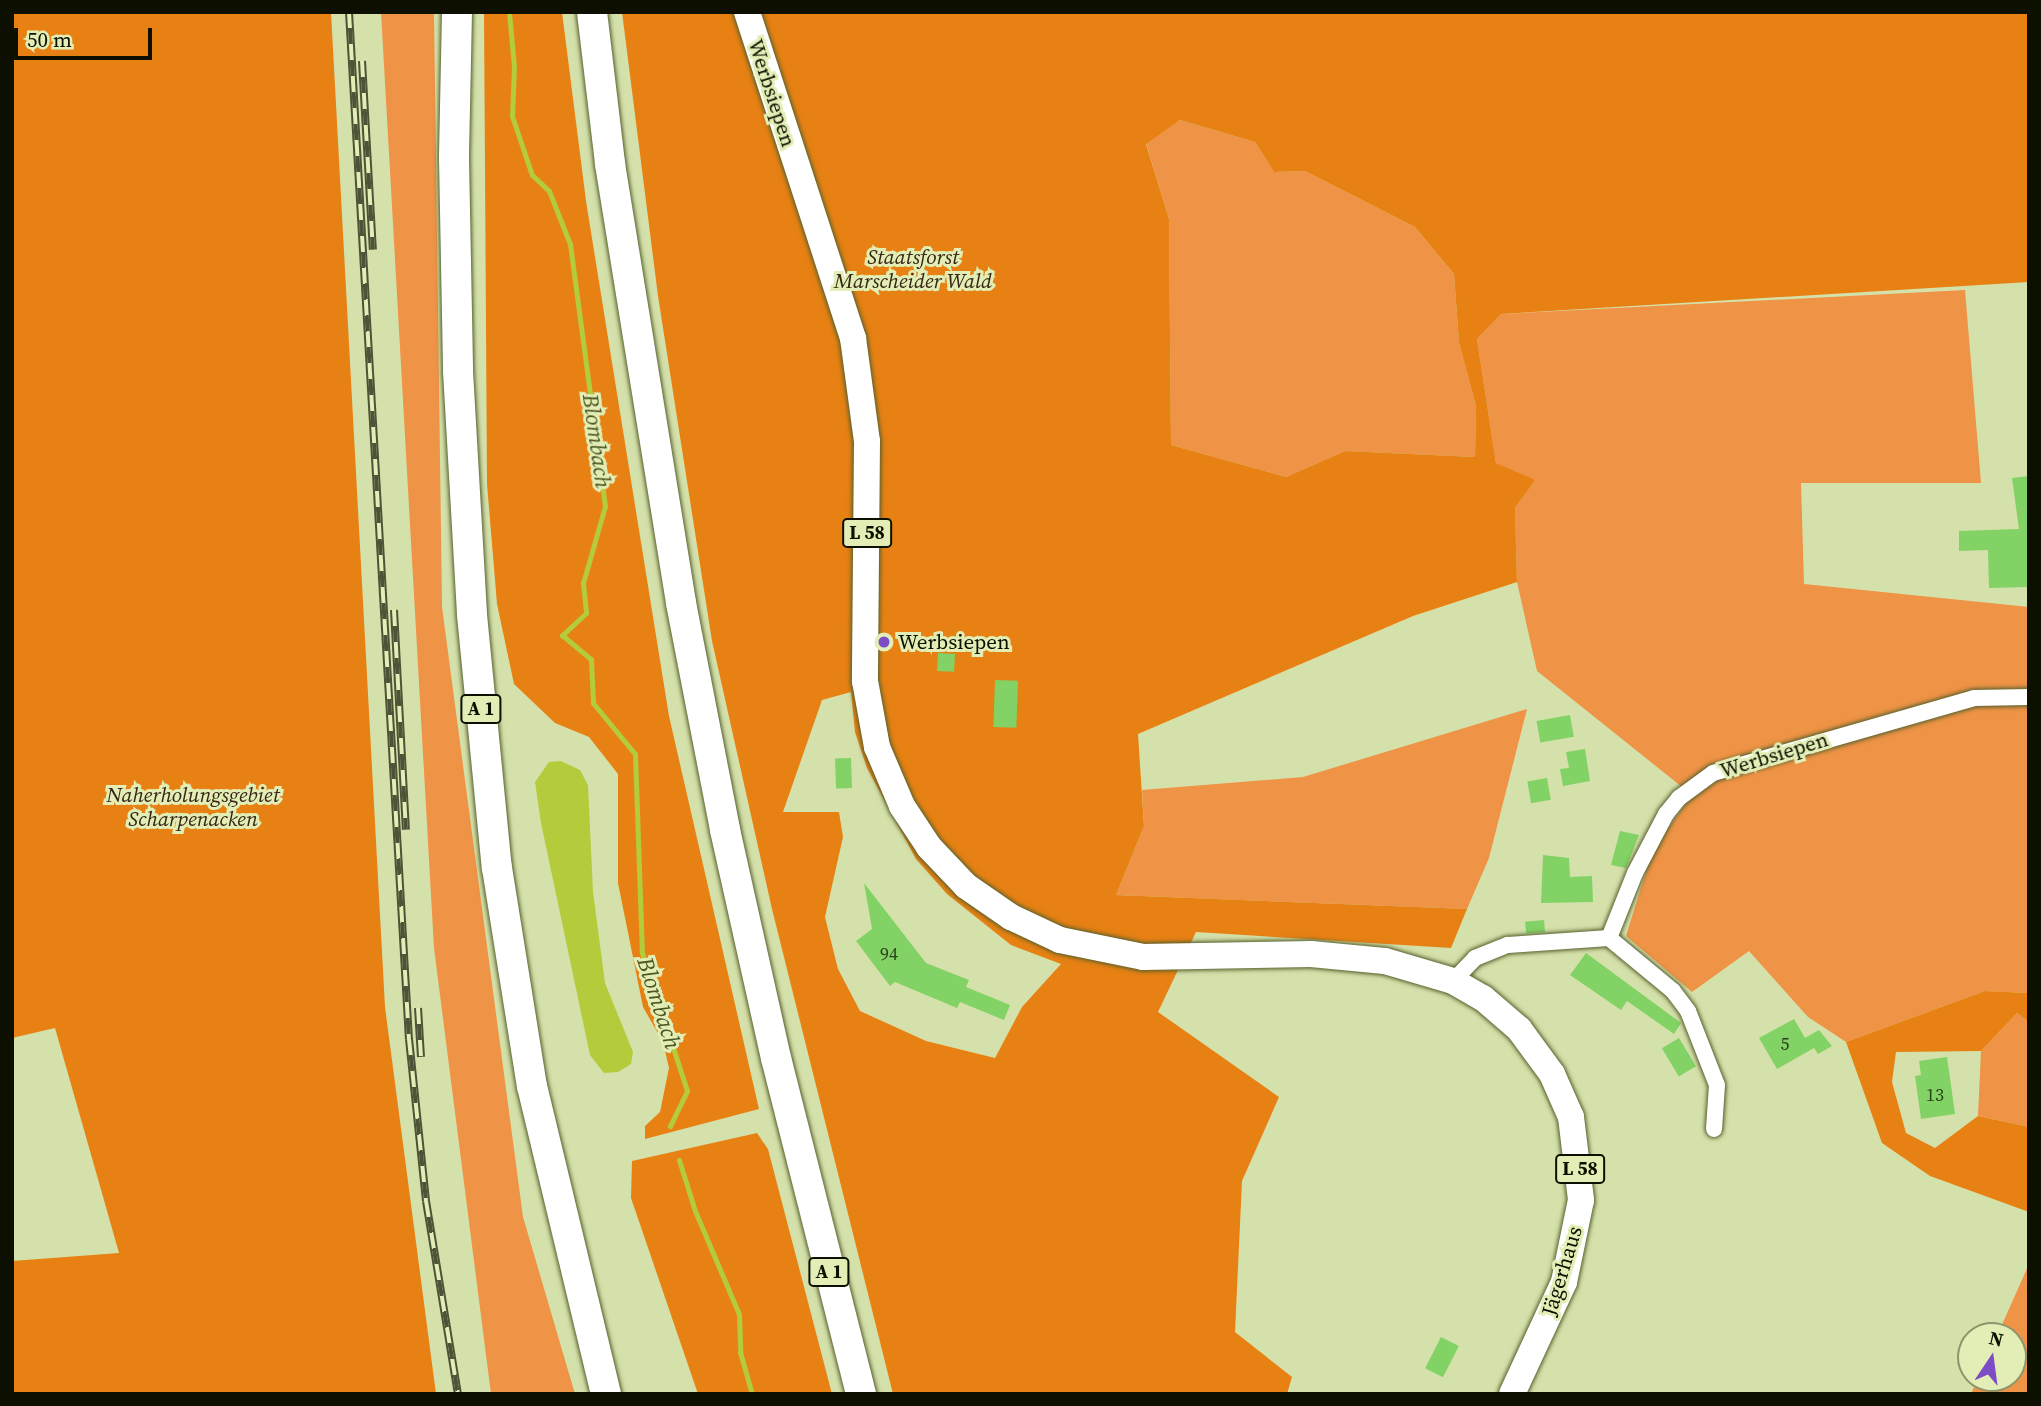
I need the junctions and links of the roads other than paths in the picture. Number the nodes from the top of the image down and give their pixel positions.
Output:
1 (457, 12) edge
2 (592, 12) edge
3 (747, 12) edge
4 (2029, 697) edge
5 (1609, 938) junction
6 (1454, 981) junction
7 (1714, 1129) dead end
8 (607, 1394) edge
9 (861, 1394) edge
10 (1512, 1394) edge

1 - 8 highway, A 1
2 - 9 highway, A 1
3 - 6 main road, Werbsiepen / L 58
4 - 5 street, Werbsiepen
5 - 6 street
5 - 7 street
6 - 10 main road, Jägerhaus / L 58

